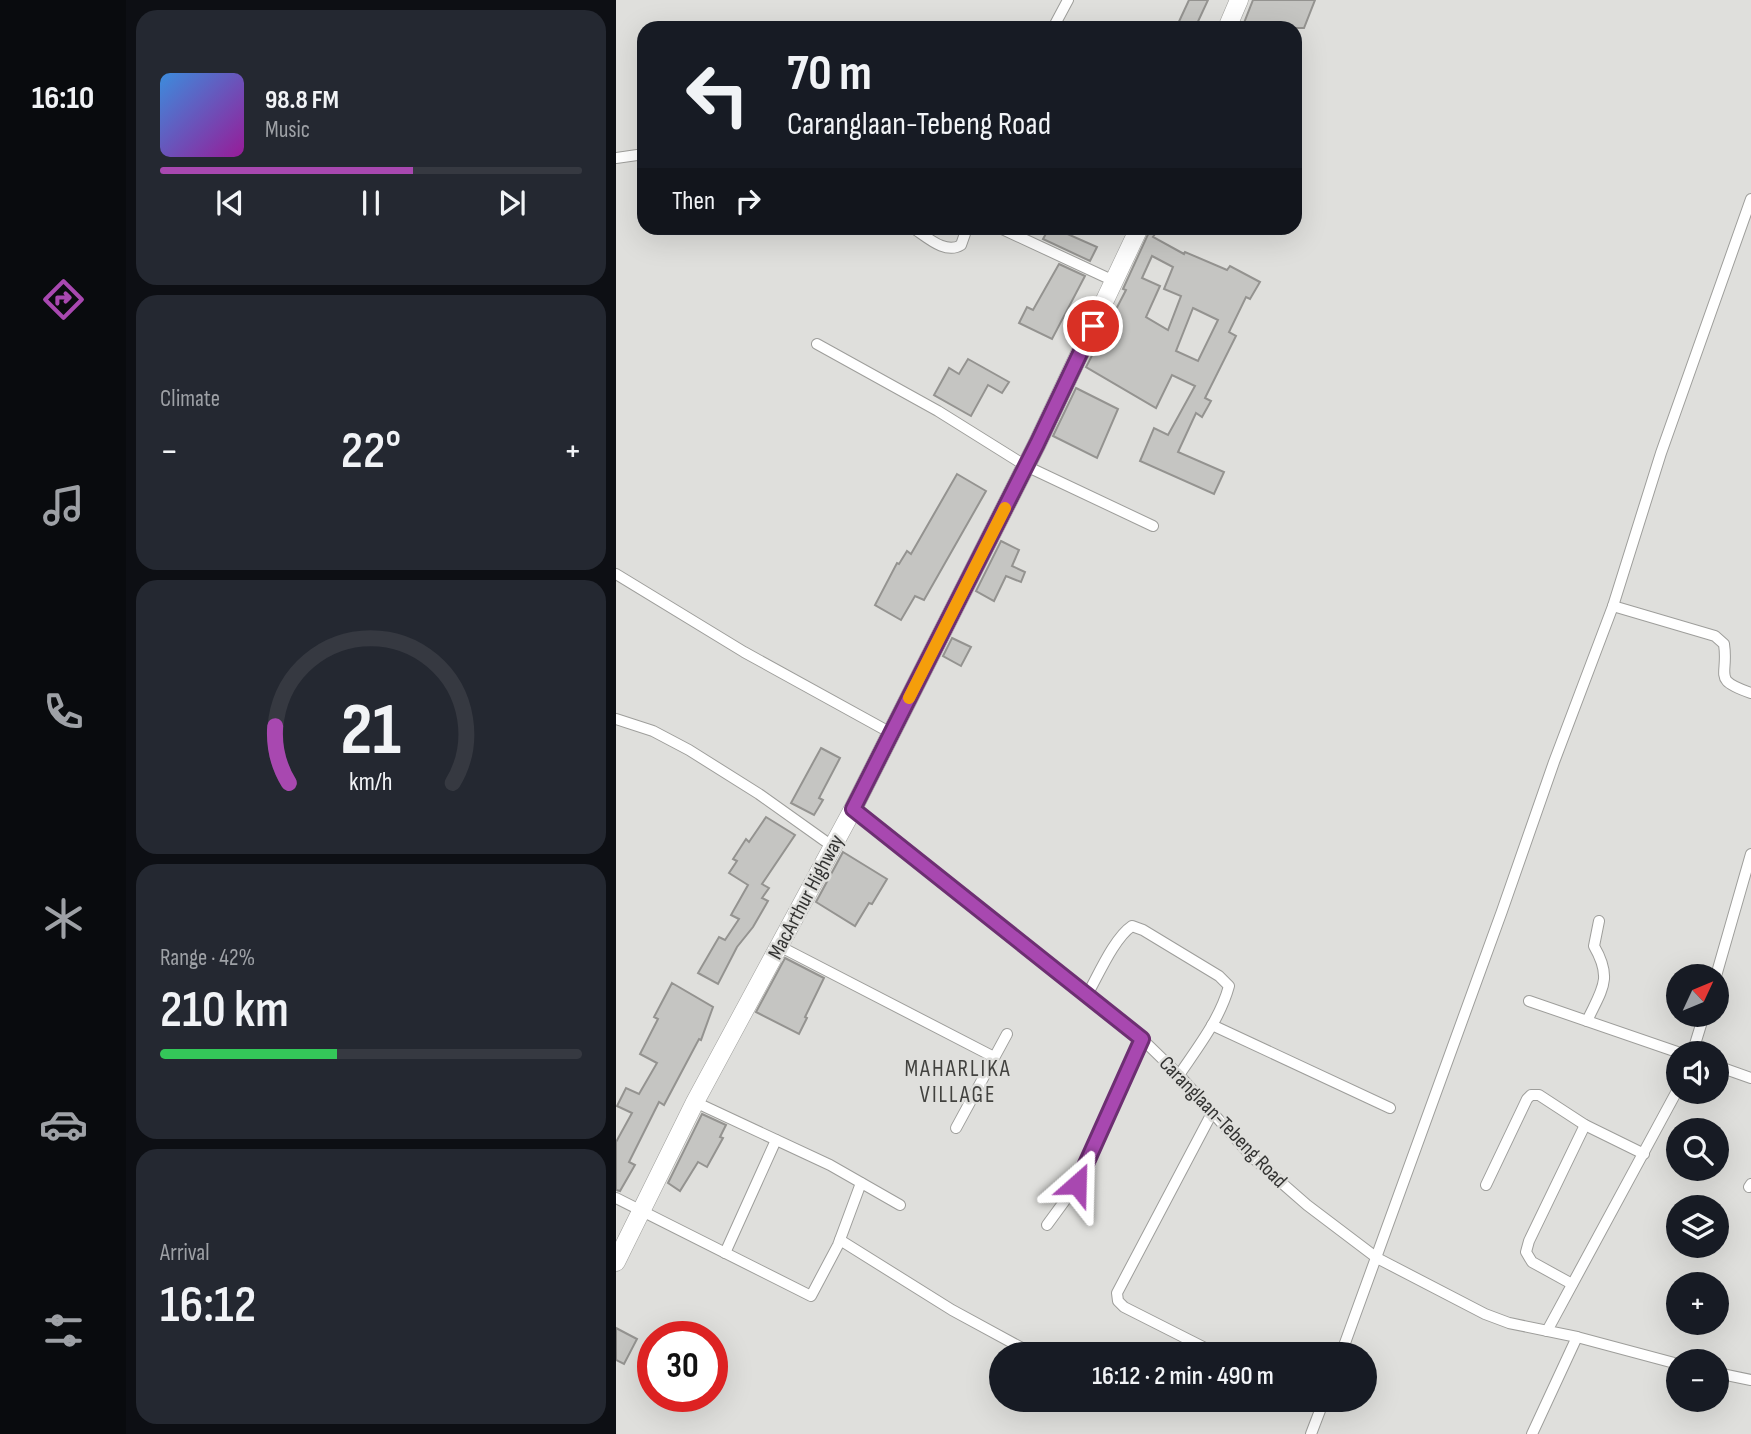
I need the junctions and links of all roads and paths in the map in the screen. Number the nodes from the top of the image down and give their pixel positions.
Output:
1 (1068, 0) edge
2 (1239, 0) edge
3 (1057, 21) edge
4 (1230, 21) edge
5 (637, 154) edge
6 (616, 158) edge
7 (1751, 199) edge
8 (924, 235) edge
9 (965, 235) edge
10 (1015, 235) edge
11 (1136, 235) edge
12 (1114, 281) junction
13 (817, 344) dead end
14 (1026, 466) junction
15 (1153, 526) dead end
16 (616, 574) edge
17 (1613, 606) junction
18 (1751, 693) edge
19 (616, 719) edge
20 (891, 733) junction
21 (853, 809) junction
22 (832, 846) junction
23 (1751, 854) edge
24 (1599, 922) dead end
25 (779, 946) junction
26 (1719, 964) edge
27 (1087, 995) junction
28 (1529, 1000) dead end
29 (1587, 1021) junction
30 (1212, 1025) junction
31 (1007, 1034) dead end
32 (1142, 1039) junction
33 (1666, 1048) edge
34 (994, 1057) junction
35 (1729, 1070) edge
36 (1179, 1075) junction
37 (1751, 1078) edge
38 (695, 1102) junction
39 (1670, 1104) edge
40 (1390, 1108) dead end
41 (1212, 1113) junction
42 (1586, 1125) junction
43 (956, 1128) dead end
44 (776, 1140) junction
45 (1644, 1154) junction
46 (861, 1183) junction
47 (1486, 1185) dead end
48 (616, 1198) edge
49 (900, 1205) dead end
50 (641, 1212) junction
51 (1047, 1225) dead end
52 (840, 1240) junction
53 (725, 1252) junction
54 (1377, 1258) junction
55 (616, 1262) edge
56 (1572, 1284) junction
57 (1547, 1331) junction
58 (1577, 1336) junction
59 (1011, 1342) edge
60 (1193, 1342) edge
61 (1346, 1342) edge
62 (1666, 1361) edge
63 (1729, 1375) edge
64 (1751, 1380) edge
65 (1319, 1412) edge
66 (1311, 1434) edge
67 (1532, 1434) edge

1 - 3 street
2 - 4 main road
5 - 6 street
7 - 17 street
8 - 9 street
10 - 12 street
11 - 12 main road, MacArthur Highway
12 - 14 main road, MacArthur Highway
13 - 14 street
14 - 15 street
14 - 20 main road, MacArthur Highway
16 - 20 street
17 - 18 street
17 - 54 street
19 - 22 street
20 - 21 main road, MacArthur Highway
21 - 22 main road, MacArthur Highway
21 - 27 street, Caranglaan-Tebeng Road
22 - 25 main road, MacArthur Highway
23 - 26 street
24 - 29 street
25 - 34 street
25 - 38 main road, MacArthur Highway
27 - 30 street
27 - 32 street, Caranglaan-Tebeng Road
28 - 29 street
29 - 33 street
30 - 36 street
30 - 40 street
31 - 34 street
32 - 36 street, Caranglaan-Tebeng Road
32 - 51 street
34 - 43 street
35 - 37 street
36 - 41 street, Caranglaan-Tebeng Road
38 - 44 street
38 - 50 main road, MacArthur Highway
39 - 45 street
41 - 54 street, Caranglaan-Tebeng Road
41 - 60 street
42 - 45 street
42 - 47 street
42 - 56 street
44 - 46 street
44 - 53 street
45 - 56 street
46 - 49 street
46 - 52 street
48 - 50 street
50 - 53 street
50 - 55 main road, MacArthur Highway
52 - 53 street
52 - 59 street
54 - 57 street, Caranglaan-Tebeng Road
54 - 61 street
56 - 57 street
57 - 58 street, Caranglaan-Tebeng Road
58 - 62 street, Caranglaan-Tebeng Road
58 - 67 street
63 - 64 street
65 - 66 street

